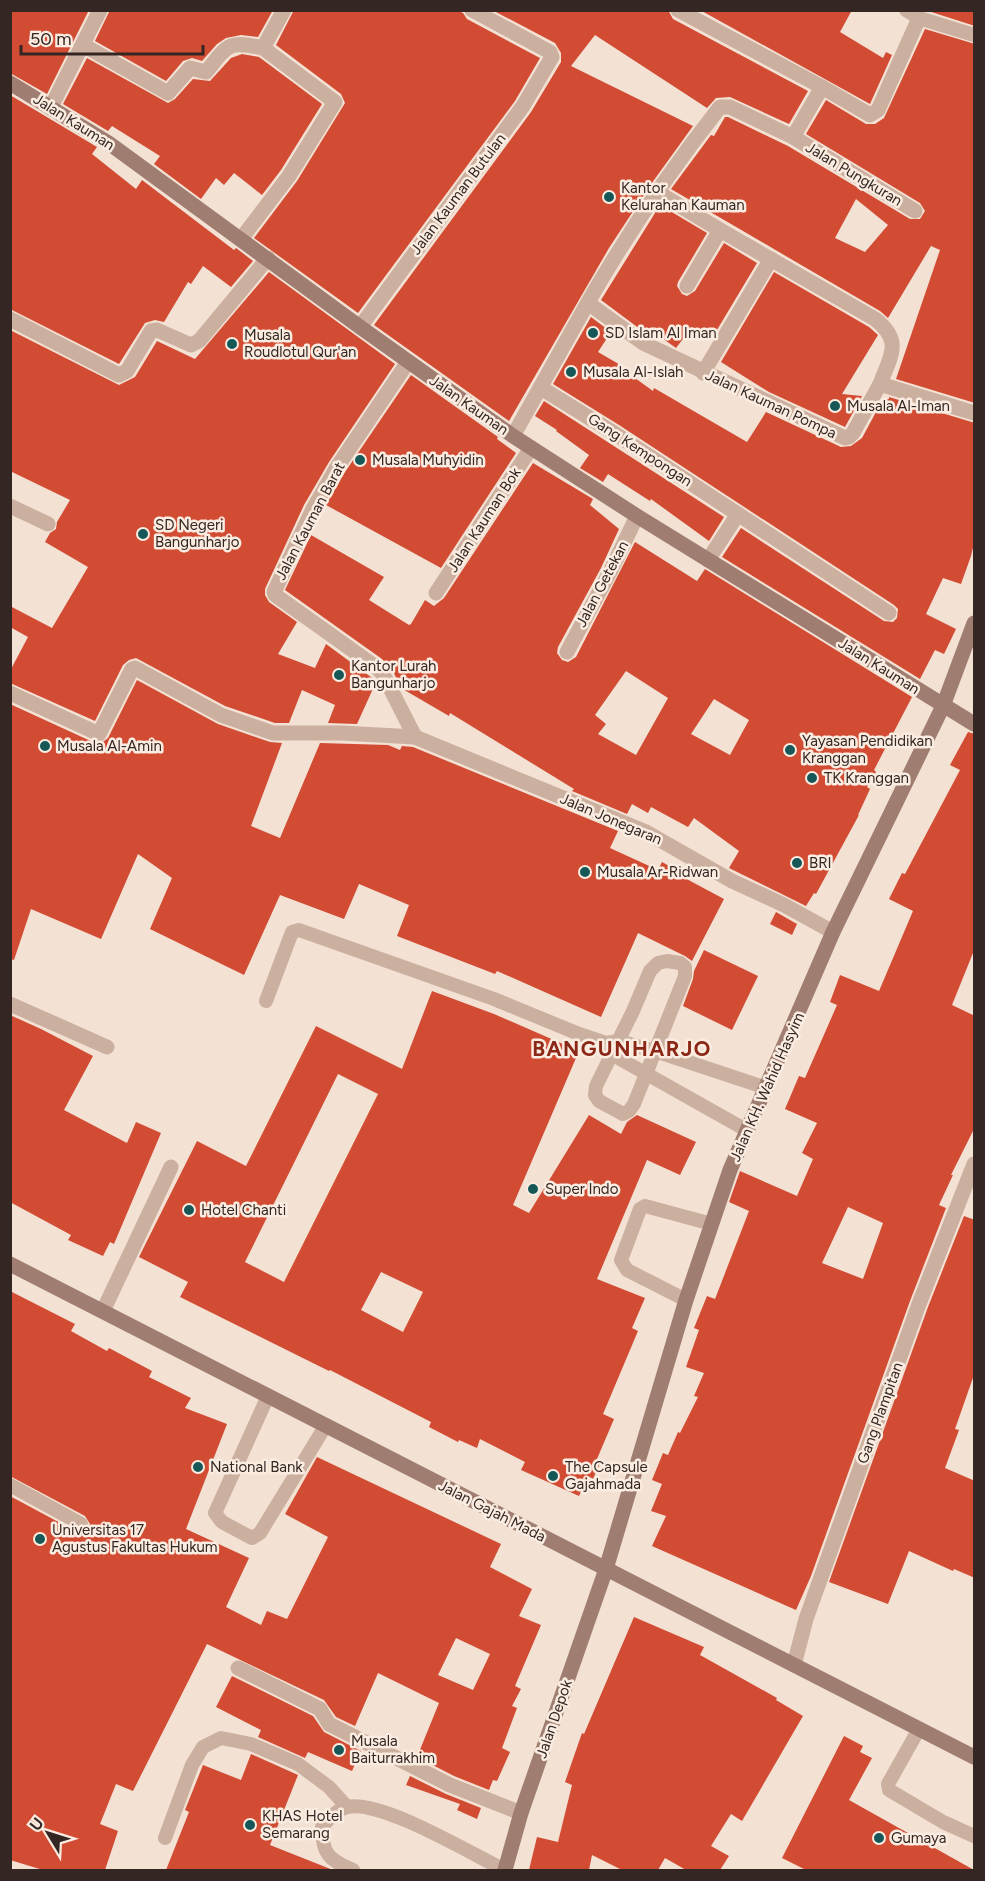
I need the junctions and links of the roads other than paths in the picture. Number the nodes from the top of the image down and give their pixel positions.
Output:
1 (100, 10) edge
2 (284, 10) edge
3 (472, 10) edge
4 (678, 10) edge
5 (913, 14) edge
6 (975, 36) edge
7 (83, 45) junction
8 (263, 48) junction
9 (10, 83) edge
10 (822, 87) junction
11 (51, 107) junction
12 (793, 136) junction
13 (657, 192) junction
14 (915, 211) dead end
15 (720, 230) junction
16 (241, 238) junction
17 (268, 258) junction
18 (771, 260) junction
19 (687, 286) dead end
20 (588, 303) junction
21 (10, 319) edge
22 (360, 327) junction
23 (408, 362) junction
24 (703, 373) junction
25 (880, 384) junction
26 (541, 388) junction
27 (975, 413) edge
28 (513, 436) junction
29 (531, 448) junction
30 (10, 506) edge
31 (738, 514) junction
32 (637, 516) junction
33 (48, 524) dead end
34 (708, 560) junction
35 (436, 593) dead end
36 (889, 613) dead end
37 (975, 623) edge
38 (567, 651) dead end
39 (10, 693) edge
40 (943, 706) junction
41 (975, 724) edge
42 (415, 737) junction
43 (833, 932) junction
44 (266, 1001) dead end
45 (10, 1004) edge
46 (613, 1046) junction
47 (107, 1047) dead end
48 (655, 1051) junction
49 (647, 1074) junction
50 (766, 1088) junction
51 (747, 1131) junction
52 (975, 1164) edge
53 (171, 1167) dead end
54 (712, 1224) junction
55 (10, 1263) edge
56 (686, 1300) junction
57 (103, 1311) junction
58 (268, 1396) junction
59 (326, 1425) junction
60 (10, 1485) edge
61 (81, 1524) dead end
62 (606, 1569) junction
63 (794, 1665) junction
64 (238, 1668) dead end
65 (919, 1729) junction
66 (975, 1757) edge
67 (347, 1807) junction
68 (521, 1813) junction
69 (975, 1836) edge
70 (165, 1838) dead end
71 (352, 1870) edge
72 (505, 1870) edge

1 - 7 street
2 - 8 street
3 - 22 street, Jalan Kauman Butulan
4 - 10 street
5 - 6 lane
5 - 10 street
7 - 8 street
7 - 11 street
8 - 16 street
9 - 11 street, Jalan Kauman
10 - 12 street
11 - 16 street, Jalan Kauman
12 - 13 street
12 - 14 street, Jalan Pungkuran
13 - 15 street
13 - 20 street
15 - 18 street
15 - 19 street
16 - 17 street, Jalan Kauman
17 - 21 street
17 - 22 street, Jalan Kauman
18 - 24 street
18 - 25 street
20 - 24 street, Jalan Kauman Pompa
20 - 26 street
22 - 23 street, Jalan Kauman
23 - 28 street, Jalan Kauman
23 - 42 street, Jalan Kauman Barat
24 - 25 street, Jalan Kauman Pompa
25 - 27 street
26 - 28 street
26 - 31 street, Gang Kempongan
28 - 29 street, Jalan Kauman
29 - 32 street, Jalan Kauman
29 - 35 street, Jalan Kauman Bok
30 - 33 street
31 - 34 street
31 - 36 street, Gang Kempongan
32 - 34 street, Jalan Kauman
32 - 38 street, Jalan Getekan
34 - 40 street, Jalan Kauman
37 - 40 street, Jalan KH. Wahid Hasyim
39 - 42 street, Jalan Jonegaran
40 - 41 street, Jalan Kauman
40 - 43 street, Jalan KH. Wahid Hasyim
42 - 43 street, Jalan Jonegaran
43 - 50 street, Jalan KH. Wahid Hasyim
44 - 46 lane
45 - 47 street
46 - 48 lane
46 - 48 lane
46 - 49 lane
46 - 49 lane
48 - 49 lane
48 - 50 lane
49 - 51 lane
50 - 51 street, Jalan KH. Wahid Hasyim
51 - 54 street, Jalan KH. Wahid Hasyim
52 - 63 street, Gang Plampitan
53 - 57 street
54 - 56 street, Jalan KH. Wahid Hasyim
54 - 56 lane
55 - 57 street, Jalan Gajah Mada
56 - 62 street, Jalan KH. Wahid Hasyim
57 - 58 street, Jalan Gajah Mada
58 - 59 street, Jalan Gajah Mada
58 - 59 lane
59 - 62 street, Jalan Gajah Mada
60 - 61 lane
62 - 63 street, Jalan Gajah Mada
62 - 68 street, Jalan Depok
63 - 65 street, Jalan Gajah Mada
64 - 68 street
65 - 66 street, Jalan Gajah Mada
65 - 69 lane
67 - 70 lane
67 - 71 lane
67 - 72 lane
68 - 72 street, Jalan Depok

